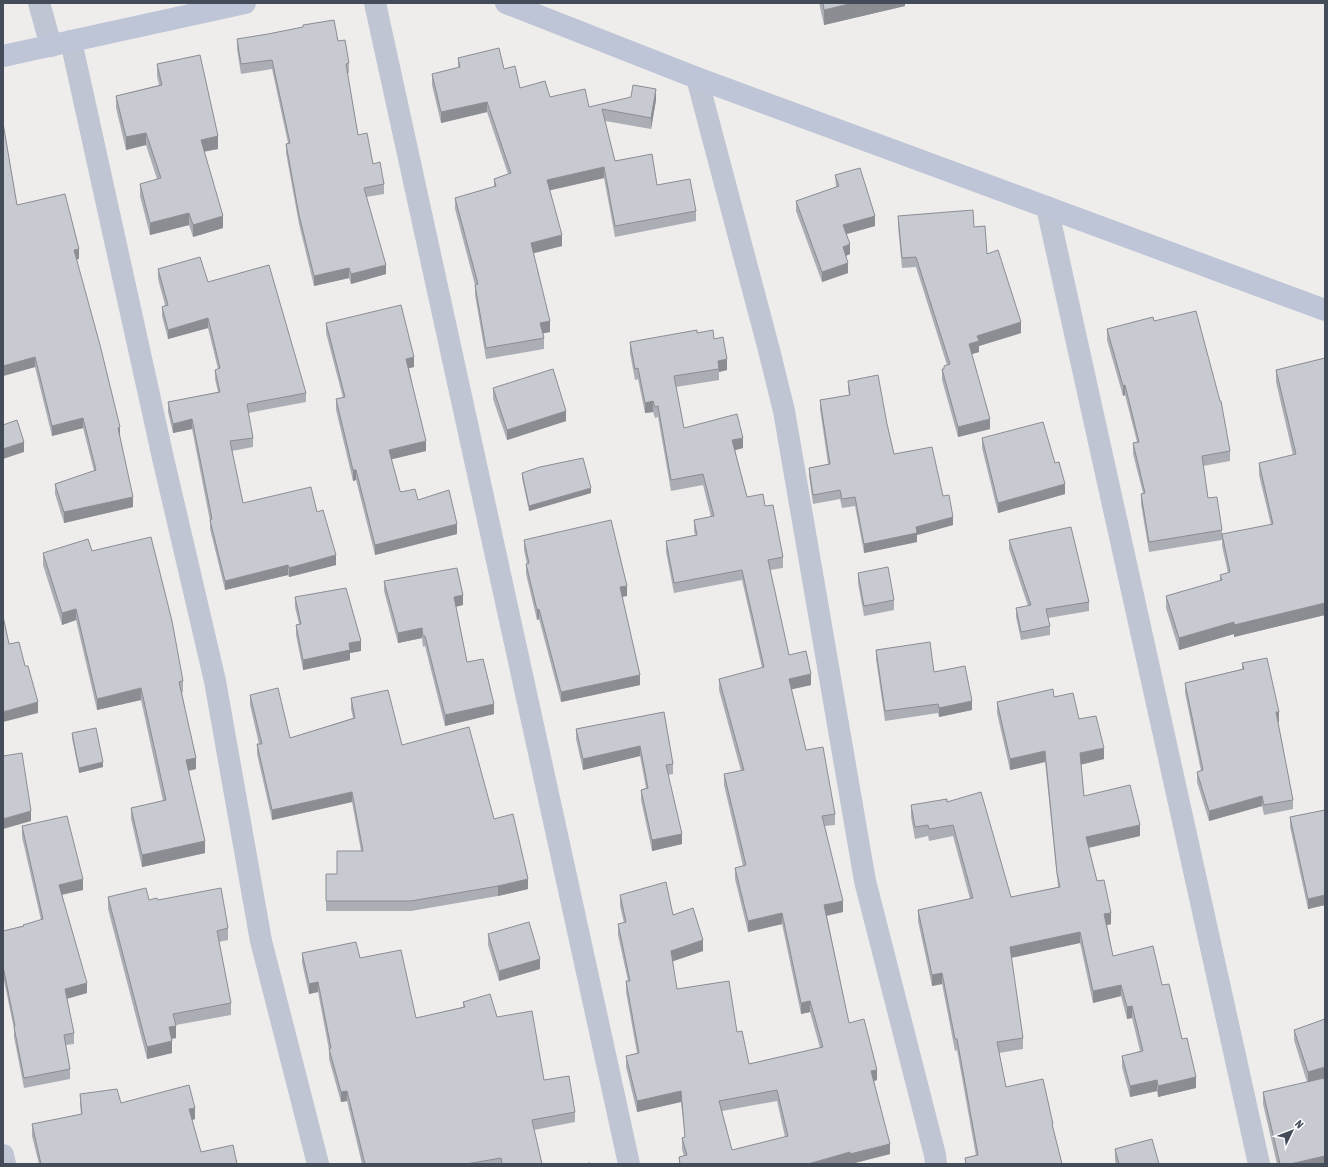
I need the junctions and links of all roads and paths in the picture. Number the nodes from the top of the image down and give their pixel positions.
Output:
1 (39, 3) edge
2 (245, 3) edge
3 (375, 3) edge
4 (506, 3) edge
5 (61, 44) junction
6 (3, 56) edge
7 (697, 78) junction
8 (1047, 207) junction
9 (1325, 310) edge
10 (3, 1155) edge
11 (5, 1164) edge
12 (318, 1164) edge
13 (629, 1164) edge
14 (936, 1164) edge
15 (1259, 1164) edge

1 - 5 street
2 - 5 street
3 - 13 street
4 - 7 street
5 - 6 street
5 - 12 street
7 - 8 street
7 - 14 street
8 - 9 street
8 - 15 street
10 - 11 street

